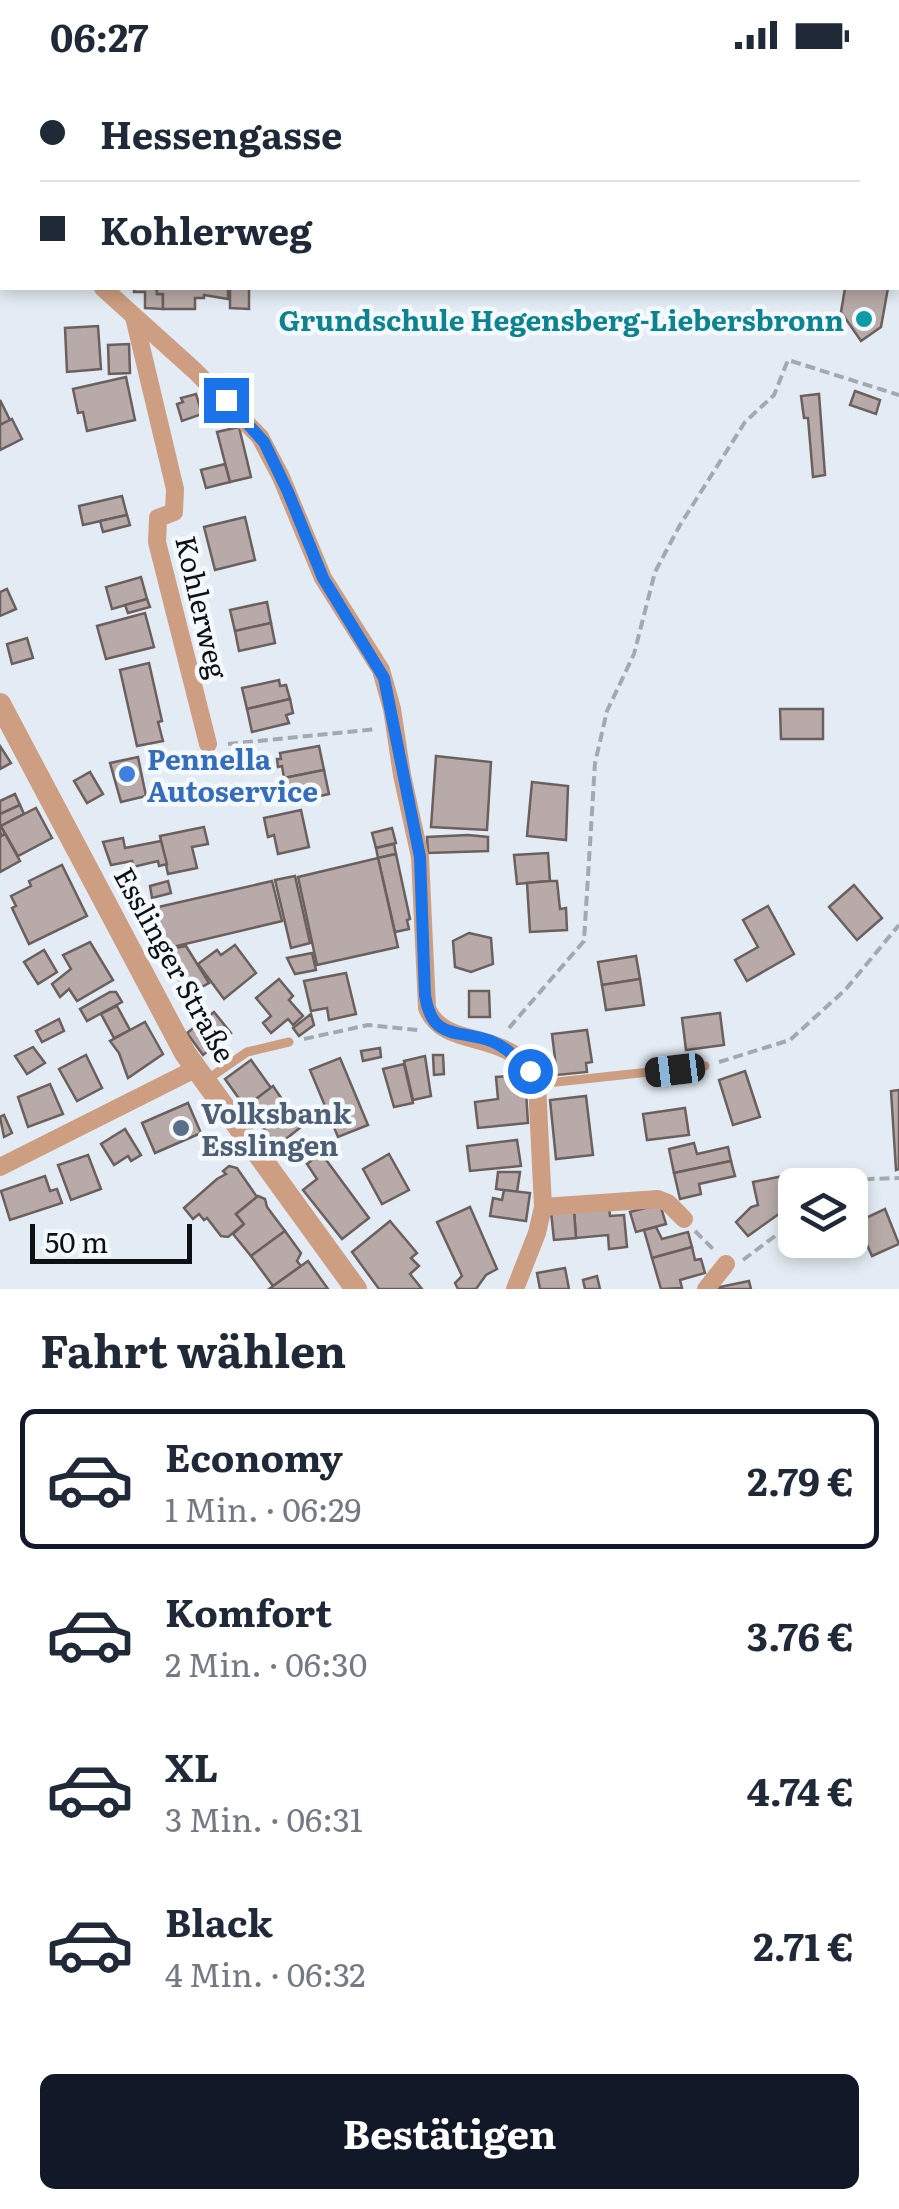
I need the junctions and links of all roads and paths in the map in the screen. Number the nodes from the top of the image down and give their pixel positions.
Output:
1 (105, 290) edge
2 (134, 316) junction
3 (899, 395) edge
4 (0, 704) edge
5 (395, 728) junction
6 (208, 744) joint
7 (899, 925) edge
8 (439, 1027) junction
9 (290, 1042) joint
10 (497, 1044) junction
11 (704, 1066) joint
12 (202, 1074) junction
13 (537, 1084) junction
14 (0, 1167) edge
15 (868, 1178) edge
16 (899, 1178) edge
17 (542, 1207) junction
18 (684, 1219) joint
19 (778, 1233) edge
20 (726, 1264) junction
21 (356, 1289) edge
22 (515, 1289) edge
23 (706, 1289) edge

1 - 2 street
2 - 5 street
2 - 6 street, Kohlerweg
3 - 10 path
4 - 12 street, Esslinger Straße
5 - 6 path
5 - 8 street
7 - 11 path
8 - 9 path
8 - 10 street
9 - 12 lane
10 - 13 street
11 - 13 lane
12 - 14 street
12 - 21 street, Esslinger Straße
13 - 17 street
15 - 16 path
17 - 18 street
17 - 22 street
18 - 20 path
19 - 20 path
20 - 23 street

